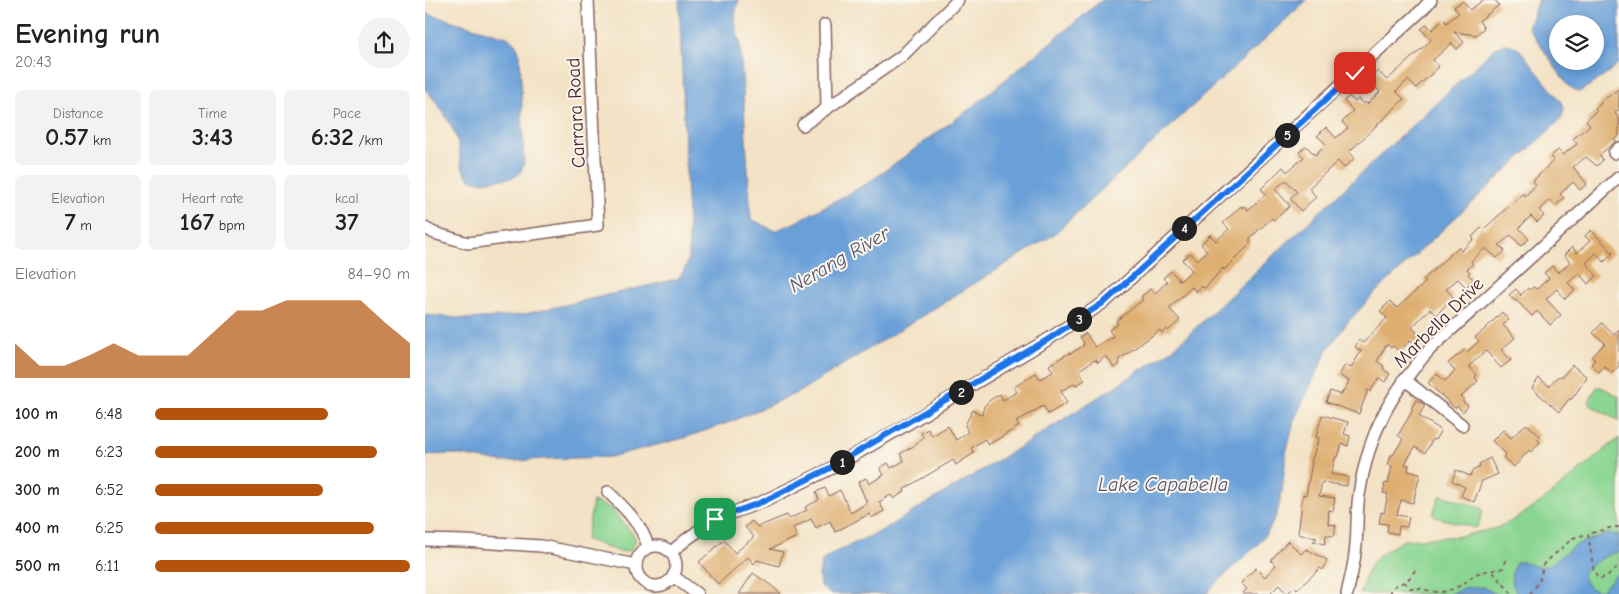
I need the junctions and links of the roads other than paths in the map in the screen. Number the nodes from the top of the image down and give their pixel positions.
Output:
1 (587, 0) edge
2 (958, 0) edge
3 (1431, 0) edge
4 (825, 25) dead end
5 (827, 106) junction
6 (803, 125) dead end
7 (1619, 177) edge
8 (425, 228) edge
9 (1404, 380) junction
10 (1462, 425) dead end
11 (608, 492) dead end
12 (425, 540) edge
13 (649, 548) junction
14 (671, 552) junction
15 (636, 565) junction
16 (673, 576) junction
17 (646, 584) junction
18 (639, 594) edge
19 (697, 594) edge
20 (1347, 594) edge

1 - 8 street, Carrara Road
2 - 5 street
3 - 14 street
4 - 5 street
5 - 6 street
7 - 9 street, Marbella Drive
9 - 10 street
9 - 20 street, Marbella Drive
11 - 13 street
12 - 15 street
13 - 14 street
13 - 15 street
14 - 16 street
15 - 17 street
16 - 17 street
16 - 19 street
17 - 18 street

